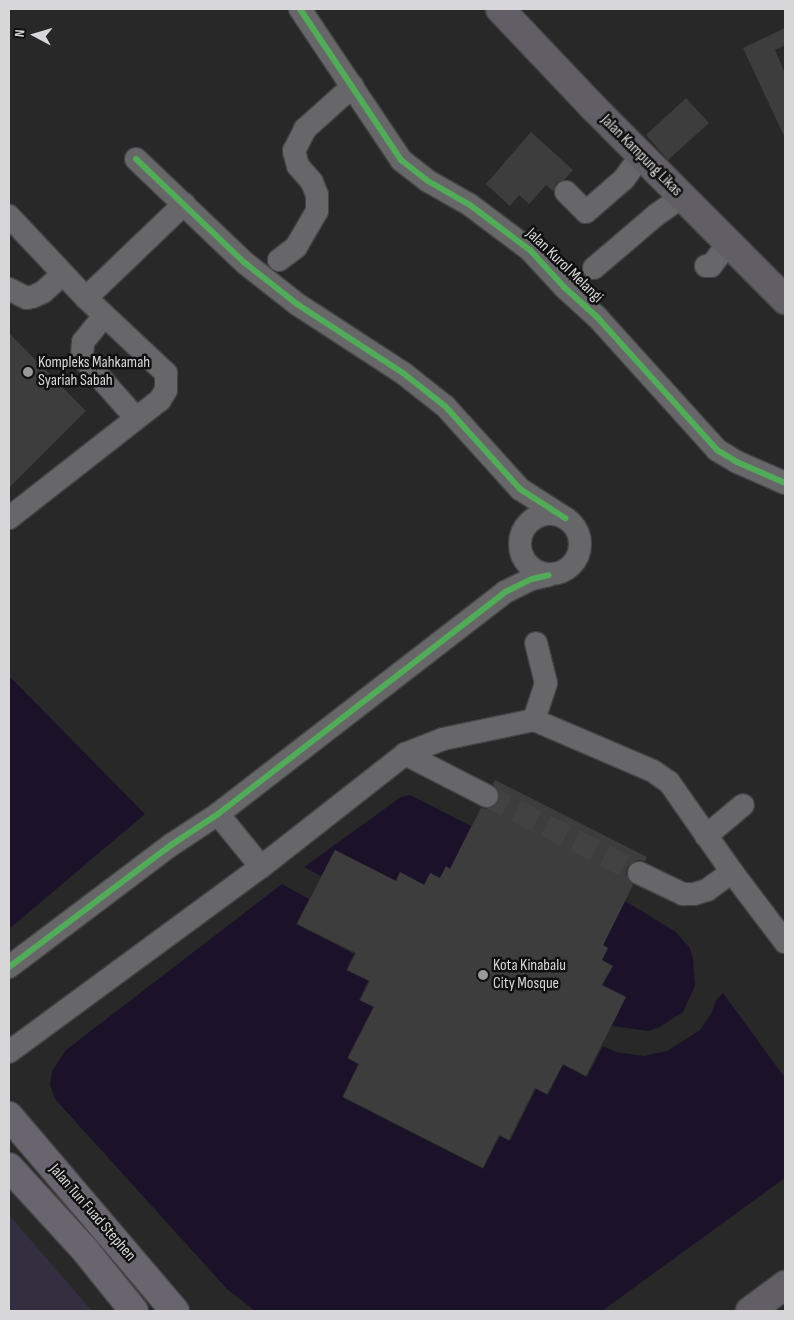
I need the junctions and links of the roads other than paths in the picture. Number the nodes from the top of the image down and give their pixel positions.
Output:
1 (300, 9) edge
2 (500, 9) edge
3 (354, 86) junction
4 (641, 156) junction
5 (136, 159) dead end
6 (566, 192) dead end
7 (682, 197) junction
8 (184, 204) junction
9 (9, 216) edge
10 (728, 242) junction
11 (279, 260) dead end
12 (706, 266) dead end
13 (594, 268) dead end
14 (63, 274) junction
15 (9, 289) edge
16 (86, 298) junction
17 (785, 300) edge
18 (104, 316) junction
19 (136, 418) junction
20 (785, 483) edge
21 (520, 490) junction
22 (9, 518) edge
23 (565, 518) junction
24 (522, 541) junction
25 (549, 575) junction
26 (505, 592) junction
27 (536, 643) dead end
28 (534, 720) junction
29 (405, 754) junction
30 (487, 796) tunnel mouth
31 (743, 805) dead end
32 (218, 814) junction
33 (706, 836) junction
34 (261, 868) junction
35 (732, 872) junction
36 (639, 873) tunnel mouth
37 (785, 942) edge
38 (9, 967) edge
39 (9, 1052) edge
40 (9, 1116) edge
41 (9, 1167) edge
42 (85, 1250) junction
43 (785, 1284) edge
44 (118, 1311) edge
45 (134, 1311) edge
46 (175, 1311) edge
47 (750, 1311) edge

1 - 3 street, Jalan Kurol Melangi
2 - 4 main road, Jalan Kampung Likas
3 - 11 street
3 - 20 street, Jalan Kurol Melangi
4 - 6 street
4 - 7 main road, Jalan Kampung Likas
5 - 8 street
7 - 10 main road, Jalan Kampung Likas
7 - 13 street
8 - 16 street
8 - 21 street
9 - 14 street
10 - 12 street
10 - 17 main road, Jalan Kampung Likas
14 - 15 street
14 - 16 street
16 - 18 street
18 - 19 street
18 - 19 street
19 - 22 street
21 - 23 street
21 - 24 street
23 - 24 street
23 - 25 street
24 - 25 street
24 - 26 street
25 - 26 street
26 - 32 street
27 - 28 street
28 - 29 street
28 - 33 street
29 - 30 street
29 - 34 street
31 - 33 street
32 - 34 street
32 - 38 street
33 - 35 street
34 - 39 street
35 - 36 street
35 - 37 street
40 - 46 highway, Jalan Tun Fuad Stephen
41 - 42 highway, Jalan Tun Fuad Stephen
42 - 44 highway
42 - 45 highway, Jalan Tun Fuad Stephen
43 - 47 main road

